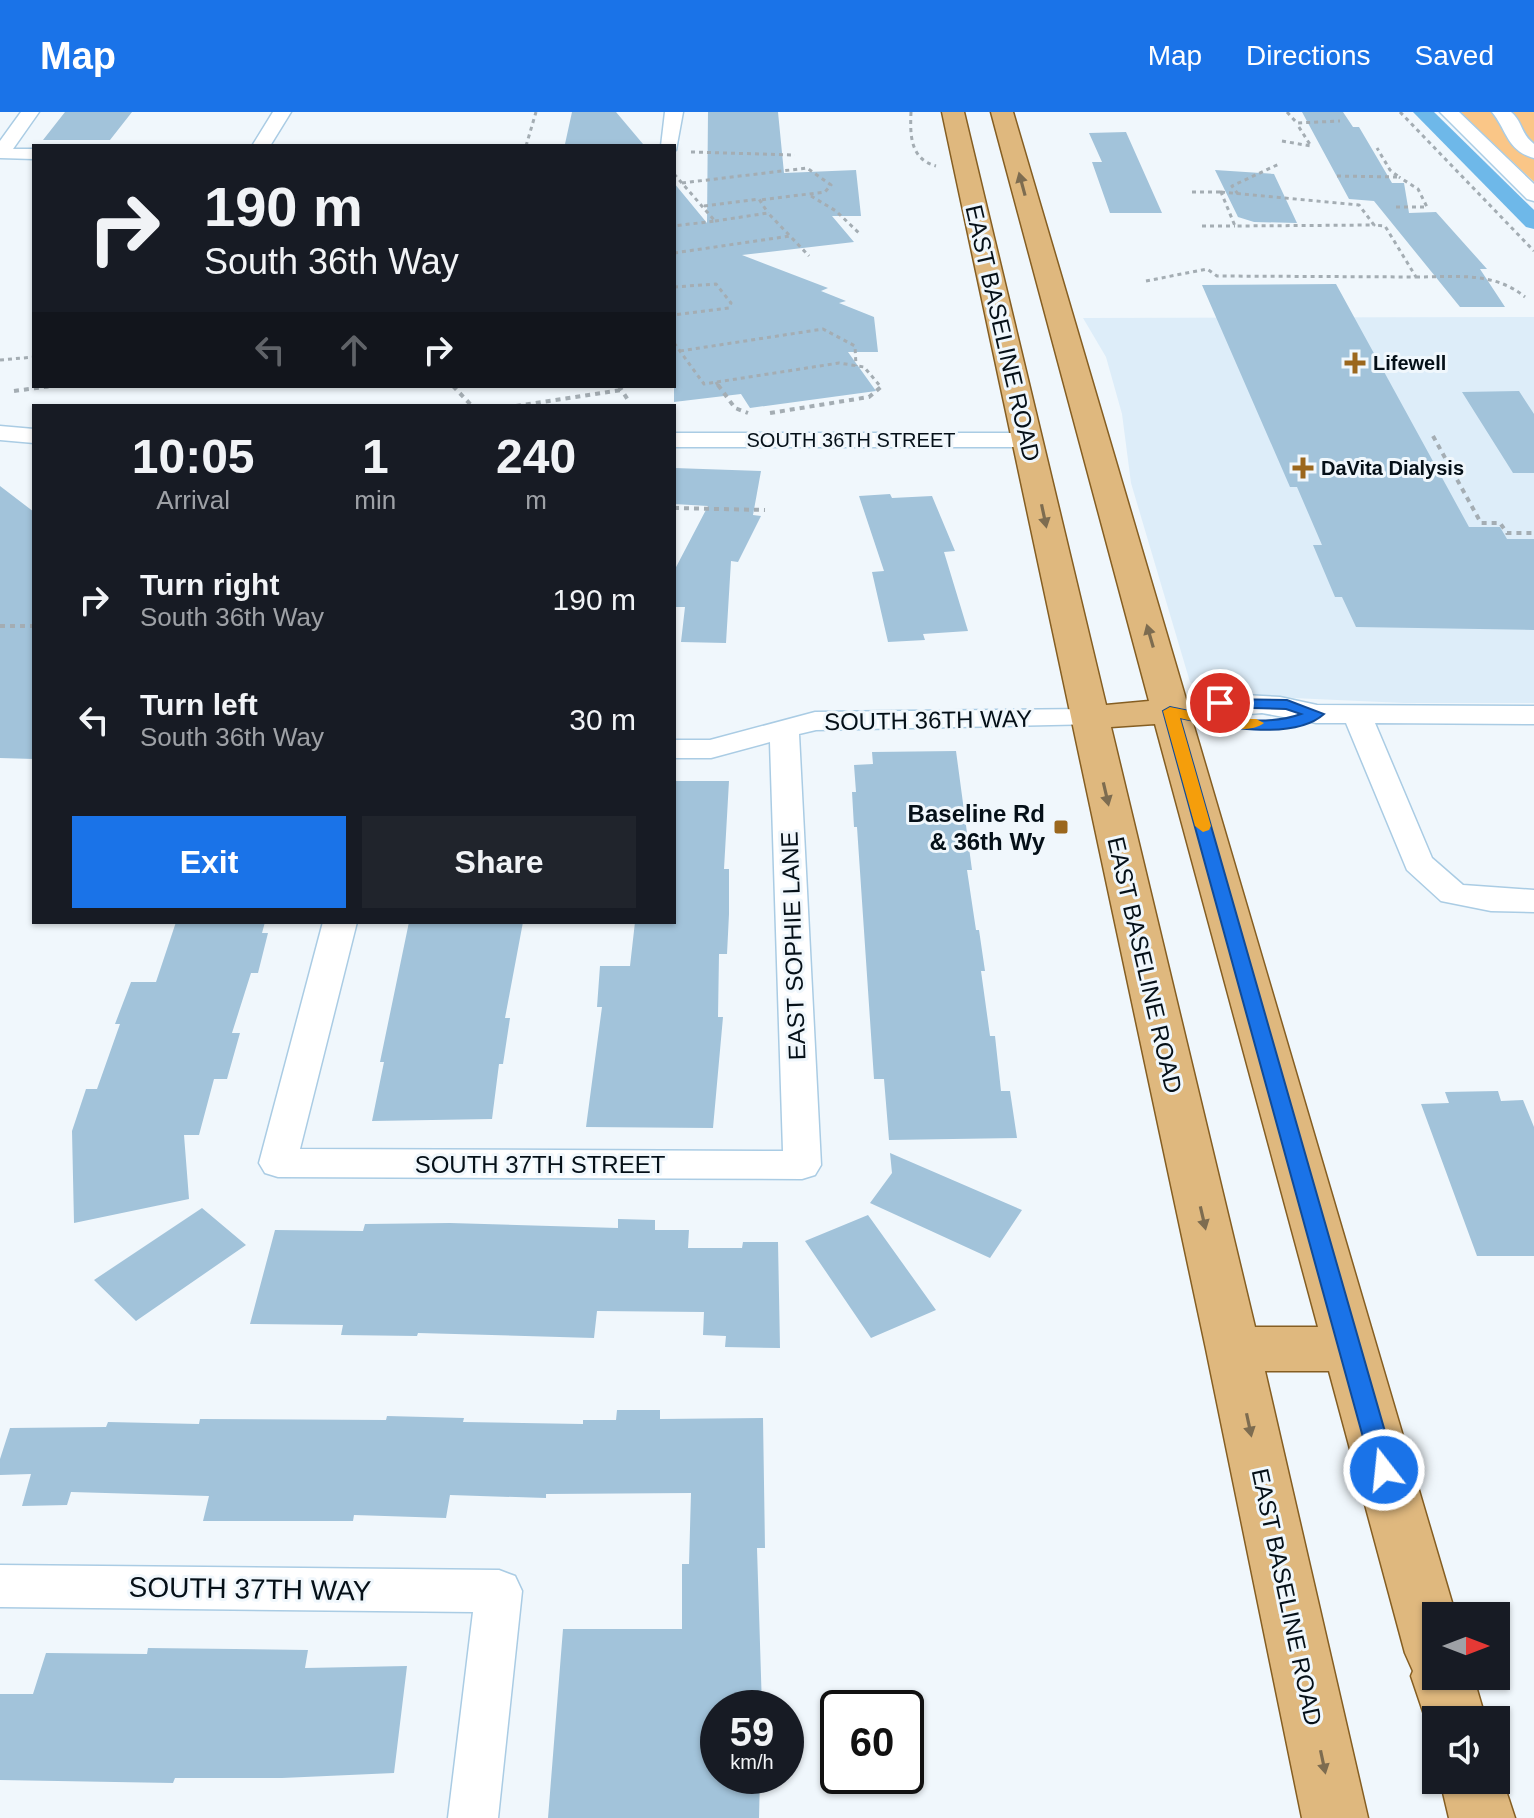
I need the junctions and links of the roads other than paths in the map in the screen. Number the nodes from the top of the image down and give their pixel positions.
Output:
1 (30, 112) edge
2 (282, 112) edge
3 (674, 112) edge
4 (953, 112) edge
5 (1002, 112) edge
6 (1449, 112) edge
7 (1501, 112) edge
8 (262, 144) edge
9 (670, 144) edge
10 (1534, 153) edge
11 (32, 154) edge
12 (1534, 195) edge
13 (986, 257) junction
14 (1041, 257) junction
15 (0, 433) edge
16 (32, 436) edge
17 (1061, 439) junction
18 (676, 440) edge
19 (1170, 711) junction
20 (1357, 715) junction
21 (1534, 715) edge
22 (1089, 718) junction
23 (784, 728) junction
24 (676, 749) edge
25 (1534, 901) edge
26 (339, 924) edge
27 (802, 1165) joint
28 (1233, 1349) junction
29 (1350, 1349) junction
30 (0, 1586) edge
31 (1422, 1604) edge
32 (1476, 1794) edge
33 (473, 1818) edge
34 (1335, 1818) edge
35 (1482, 1818) edge

1 - 11 street
2 - 8 street
3 - 9 street
4 - 13 main road, EAST BASELINE ROAD
14 -> 5 main road, EAST BASELINE ROAD
6 - 12 street
7 - 10 street
13 - 14 main road
13 - 17 main road, EAST BASELINE ROAD
14 - 17 main road, EAST BASELINE ROAD
15 - 16 street
17 - 18 street, SOUTH 36TH STREET
19 -> 17 main road, EAST BASELINE ROAD
17 -> 22 main road, EAST BASELINE ROAD
19 - 20 street
19 - 22 main road
19 - 29 main road, EAST BASELINE ROAD
20 - 21 street
20 - 25 street
22 - 23 street, SOUTH 36TH WAY
22 -> 28 main road, EAST BASELINE ROAD
23 - 24 street, SOUTH 36TH WAY
23 - 27 street, EAST SOPHIE LANE
26 - 27 street, SOUTH 37TH STREET
28 - 29 main road
28 -> 34 main road, EAST BASELINE ROAD
29 - 31 main road, EAST BASELINE ROAD
30 - 33 street, SOUTH 37TH WAY
32 - 35 main road

